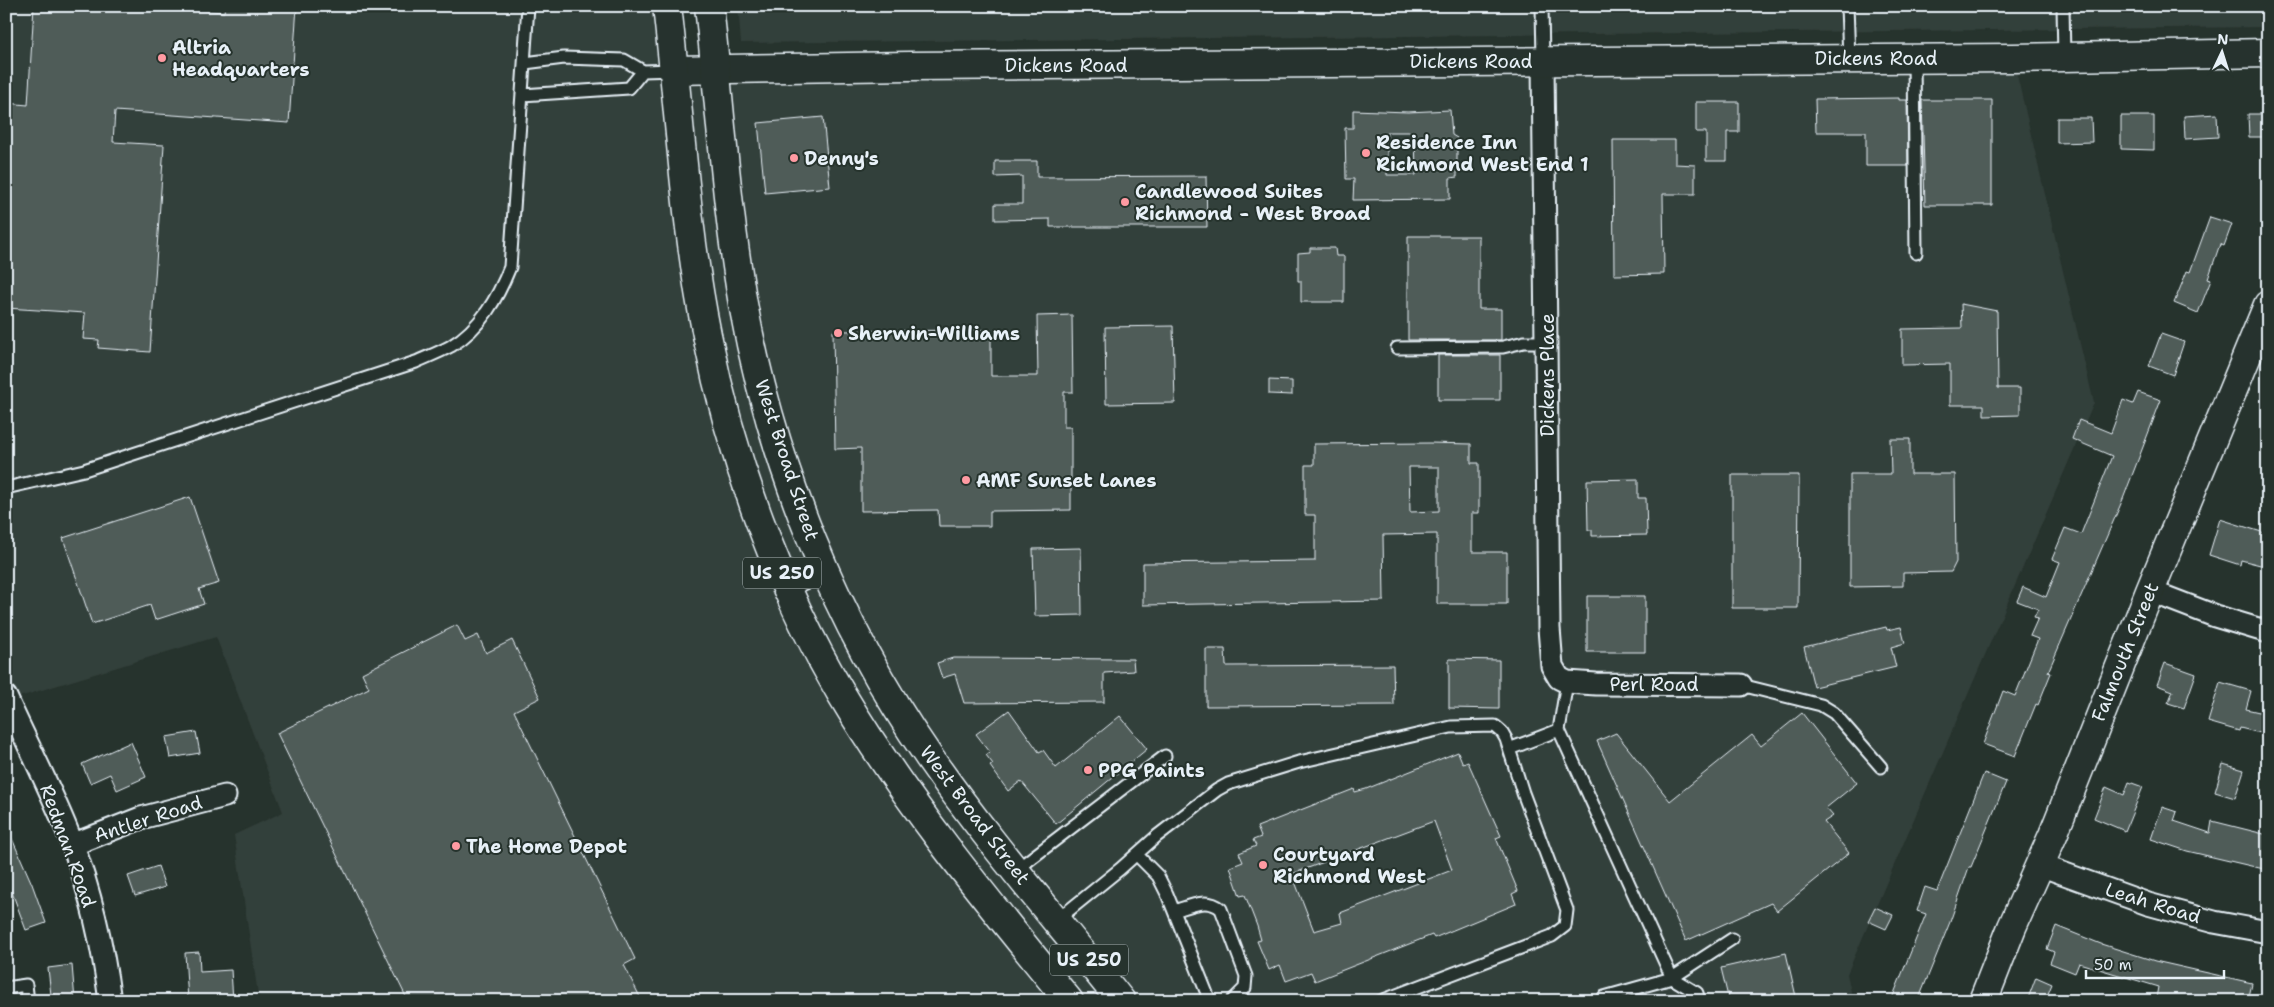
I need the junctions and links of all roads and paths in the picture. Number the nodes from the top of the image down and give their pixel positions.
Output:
1 (528, 6) edge
2 (667, 6) edge
3 (709, 6) edge
4 (1542, 6) edge
5 (1847, 6) edge
6 (2063, 6) edge
7 (2268, 52) edge
8 (2064, 56) junction
9 (1914, 58) junction
10 (1849, 59) junction
11 (1543, 61) junction
12 (525, 64) junction
13 (715, 68) junction
14 (674, 70) junction
15 (643, 72) junction
16 (522, 94) junction
17 (1916, 253) dead end
18 (2265, 319) edge
19 (1546, 342) junction
20 (1397, 348) dead end
21 (6, 488) edge
22 (827, 574) junction
23 (789, 590) junction
24 (2150, 591) junction
25 (2268, 632) edge
26 (1568, 682) junction
27 (1740, 685) joint
28 (7, 701) edge
29 (1559, 730) junction
30 (1509, 749) junction
31 (1165, 756) dead end
32 (1881, 767) dead end
33 (225, 796) dead end
34 (72, 844) junction
35 (1137, 855) junction
36 (2040, 865) junction
37 (1016, 870) junction
38 (1174, 910) junction
39 (1057, 920) junction
40 (2268, 932) edge
41 (1732, 940) dead end
42 (1025, 946) junction
43 (1672, 978) junction
44 (6, 988) edge
45 (1604, 997) dead end
46 (28, 1001) edge
47 (110, 1001) edge
48 (1069, 1001) edge
49 (1122, 1001) edge
50 (1210, 1001) edge
51 (1232, 1001) edge
52 (1381, 1001) edge
53 (1699, 1001) edge
54 (1983, 1001) edge

1 - 12 lane
2 - 14 main road, US 250
3 - 13 main road, West Broad Street / US 250
4 - 11 lane
5 - 10 lane
6 - 8 lane
7 - 8 main road, Dickens Road
8 - 9 main road, Dickens Road
9 - 10 main road, Dickens Road
9 - 17 lane
10 - 11 main road, Dickens Road
11 - 13 main road, Dickens Road
11 - 19 street, Dickens Place
12 - 15 lane
12 - 16 lane
13 - 14 main road, Dickens Road
13 - 22 main road, West Broad Street / US 250
14 - 15 lane
14 - 23 main road, US 250
15 - 16 lane
16 - 21 lane
18 - 24 main road, Falmouth Street
19 - 20 lane
19 - 26 street, Dickens Place
22 - 23 lane
22 - 37 main road, West Broad Street / US 250
23 - 42 main road, US 250
24 - 25 street
24 - 36 main road, Falmouth Street
26 - 27 street, Perl Road
26 - 29 lane
27 - 32 lane
28 - 34 street, Redman Road
29 - 30 lane
29 - 43 lane
30 - 35 lane
30 - 52 lane
31 - 37 lane
33 - 34 street, Antler Road
34 - 47 street, Redman Road
35 - 38 lane
35 - 39 lane
36 - 40 street, Leah Road
36 - 54 main road, Falmouth Street
37 - 39 main road, West Broad Street / US 250
38 - 50 lane
38 - 51 lane
39 - 42 main road
39 - 49 main road, West Broad Street / US 250
41 - 43 lane
42 - 48 main road, US 250
43 - 45 lane
43 - 53 lane
44 - 46 lane

